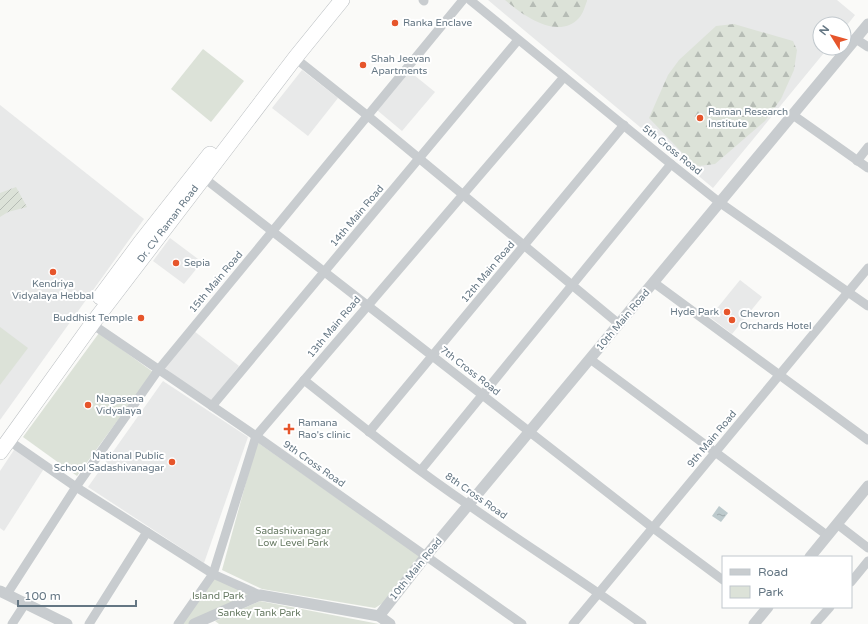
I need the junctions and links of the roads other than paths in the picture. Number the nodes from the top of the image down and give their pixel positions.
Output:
1 (329, 0) edge
2 (342, 0) edge
3 (463, 0) edge
4 (470, 0) edge
5 (868, 24) edge
6 (856, 38) junction
7 (518, 40) junction
8 (868, 47) edge
9 (296, 58) junction
10 (564, 76) junction
11 (793, 115) junction
12 (368, 116) junction
13 (624, 125) junction
14 (868, 148) edge
15 (419, 158) junction
16 (857, 161) junction
17 (671, 164) junction
18 (868, 168) edge
19 (204, 178) junction
20 (463, 194) junction
21 (719, 202) junction
22 (272, 231) junction
23 (524, 245) junction
24 (868, 268) edge
25 (325, 272) junction
26 (654, 282) junction
27 (572, 286) junction
28 (848, 292) junction
29 (367, 305) junction
30 (868, 306) edge
31 (92, 324) junction
32 (619, 324) junction
33 (432, 356) junction
34 (590, 359) junction
35 (159, 368) junction
36 (780, 374) junction
37 (304, 380) junction
38 (483, 395) junction
39 (212, 406) junction
40 (369, 432) junction
41 (530, 432) junction
42 (256, 436) junction
43 (4, 439) edge
44 (868, 440) edge
45 (0, 452) edge
46 (716, 452) junction
47 (421, 470) junction
48 (868, 486) edge
49 (76, 487) junction
50 (468, 506) junction
51 (837, 524) junction
52 (653, 528) junction
53 (147, 532) junction
54 (828, 536) junction
55 (868, 548) edge
56 (426, 556) junction
57 (811, 556) edge
58 (868, 561) edge
59 (213, 574) junction
60 (722, 579) edge
61 (852, 581) edge
62 (4, 592) edge
63 (599, 593) junction
64 (260, 595) junction
65 (25, 604) junction
66 (764, 608) edge
67 (829, 608) edge
68 (379, 616) junction
69 (12, 624) edge
70 (67, 624) edge
71 (89, 624) edge
72 (178, 624) edge
73 (194, 624) edge
74 (390, 624) edge
75 (522, 624) edge
76 (573, 624) edge
77 (642, 624) edge
78 (754, 624) edge
79 (816, 624) edge

1 - 43 highway, Dr. CV Raman Road
2 - 9 highway, Dr. CV Raman Road
3 - 12 street, 15th Main Road
4 - 7 street, 5th Cross Road
5 - 6 street, 10th Main Road
6 - 8 street
6 - 11 street, 10th Main Road
7 - 10 street, 5th Cross Road
7 - 15 street, 14th Main Road
9 - 12 street
9 - 19 highway, Dr. CV Raman Road
10 - 13 street, 5th Cross Road
10 - 20 street, 13th Main Road
11 - 16 street
11 - 21 street, 10th Main Road
12 - 15 street
12 - 22 street, 15th Main Road
13 - 17 street, 5th Cross Road
13 - 23 street, 12th Main Road
14 - 16 street
15 - 20 street
15 - 25 street, 14th Main Road
16 - 18 street
17 - 21 street, 5th Cross Road
17 - 27 street
19 - 22 street, 7th Cross Road
19 - 31 highway, Dr. CV Raman Road
20 - 23 street
20 - 29 street, 13th Main Road
21 - 26 street, 10th Main Road
21 - 28 street, 5th Cross Road
22 - 25 street, 7th Cross Road
22 - 35 street, 15th Main Road
23 - 27 street
23 - 33 street, 12th Main Road
24 - 28 street, 9th Main Road
25 - 29 street, 7th Cross Road
25 - 39 street, 14th Main Road
26 - 32 street, 10th Main Road
26 - 36 street
27 - 32 street
27 - 38 street
28 - 30 street, 5th Cross Road
28 - 36 street, 9th Main Road
29 - 33 street, 7th Cross Road
29 - 37 street, 13th Main Road
31 - 35 street, 9th Cross Road
31 - 43 highway, Dr. CV Raman Road
32 - 34 street, 10th Main Road
33 - 38 street, 7th Cross Road
33 - 40 street, 12th Main Road
34 - 41 street, 10th Main Road
34 - 46 street
35 - 39 street, 9th Cross Road
35 - 49 street, 15th Main Road
36 - 44 street
36 - 46 street, 9th Main Road
37 - 40 street, 8th Cross Road
37 - 42 street, 13th Main Road
38 - 41 street, 7th Cross Road
38 - 47 street
39 - 42 street, 9th Cross Road
40 - 47 street, 8th Cross Road
41 - 50 street, 10th Main Road
41 - 52 street, 7th Cross Road
42 - 56 street, 9th Cross Road
42 - 59 street, 13th Main Road
43 - 45 highway, Dr. CV Raman Road
43 - 49 street
46 - 52 street, 9th Main Road
46 - 54 street
47 - 50 street, 8th Cross Road
48 - 51 street
49 - 53 street
49 - 62 street, 15th Main Road
50 - 56 street, 10th Main Road
50 - 63 street, 8th Cross Road
51 - 54 street
51 - 55 street
52 - 60 street, 7th Cross Road
52 - 63 street, 9th Main Road
53 - 59 street
53 - 71 street
54 - 57 street
56 - 68 street, 10th Main Road
56 - 75 street, 9th Cross Road
58 - 61 street
59 - 64 street
59 - 72 street, 13th Main Road
62 - 65 street
63 - 76 street, 9th Main Road
63 - 77 street, 8th Cross Road
64 - 68 street
64 - 73 street
65 - 69 street
65 - 70 street
66 - 78 street
67 - 79 street
68 - 74 street

